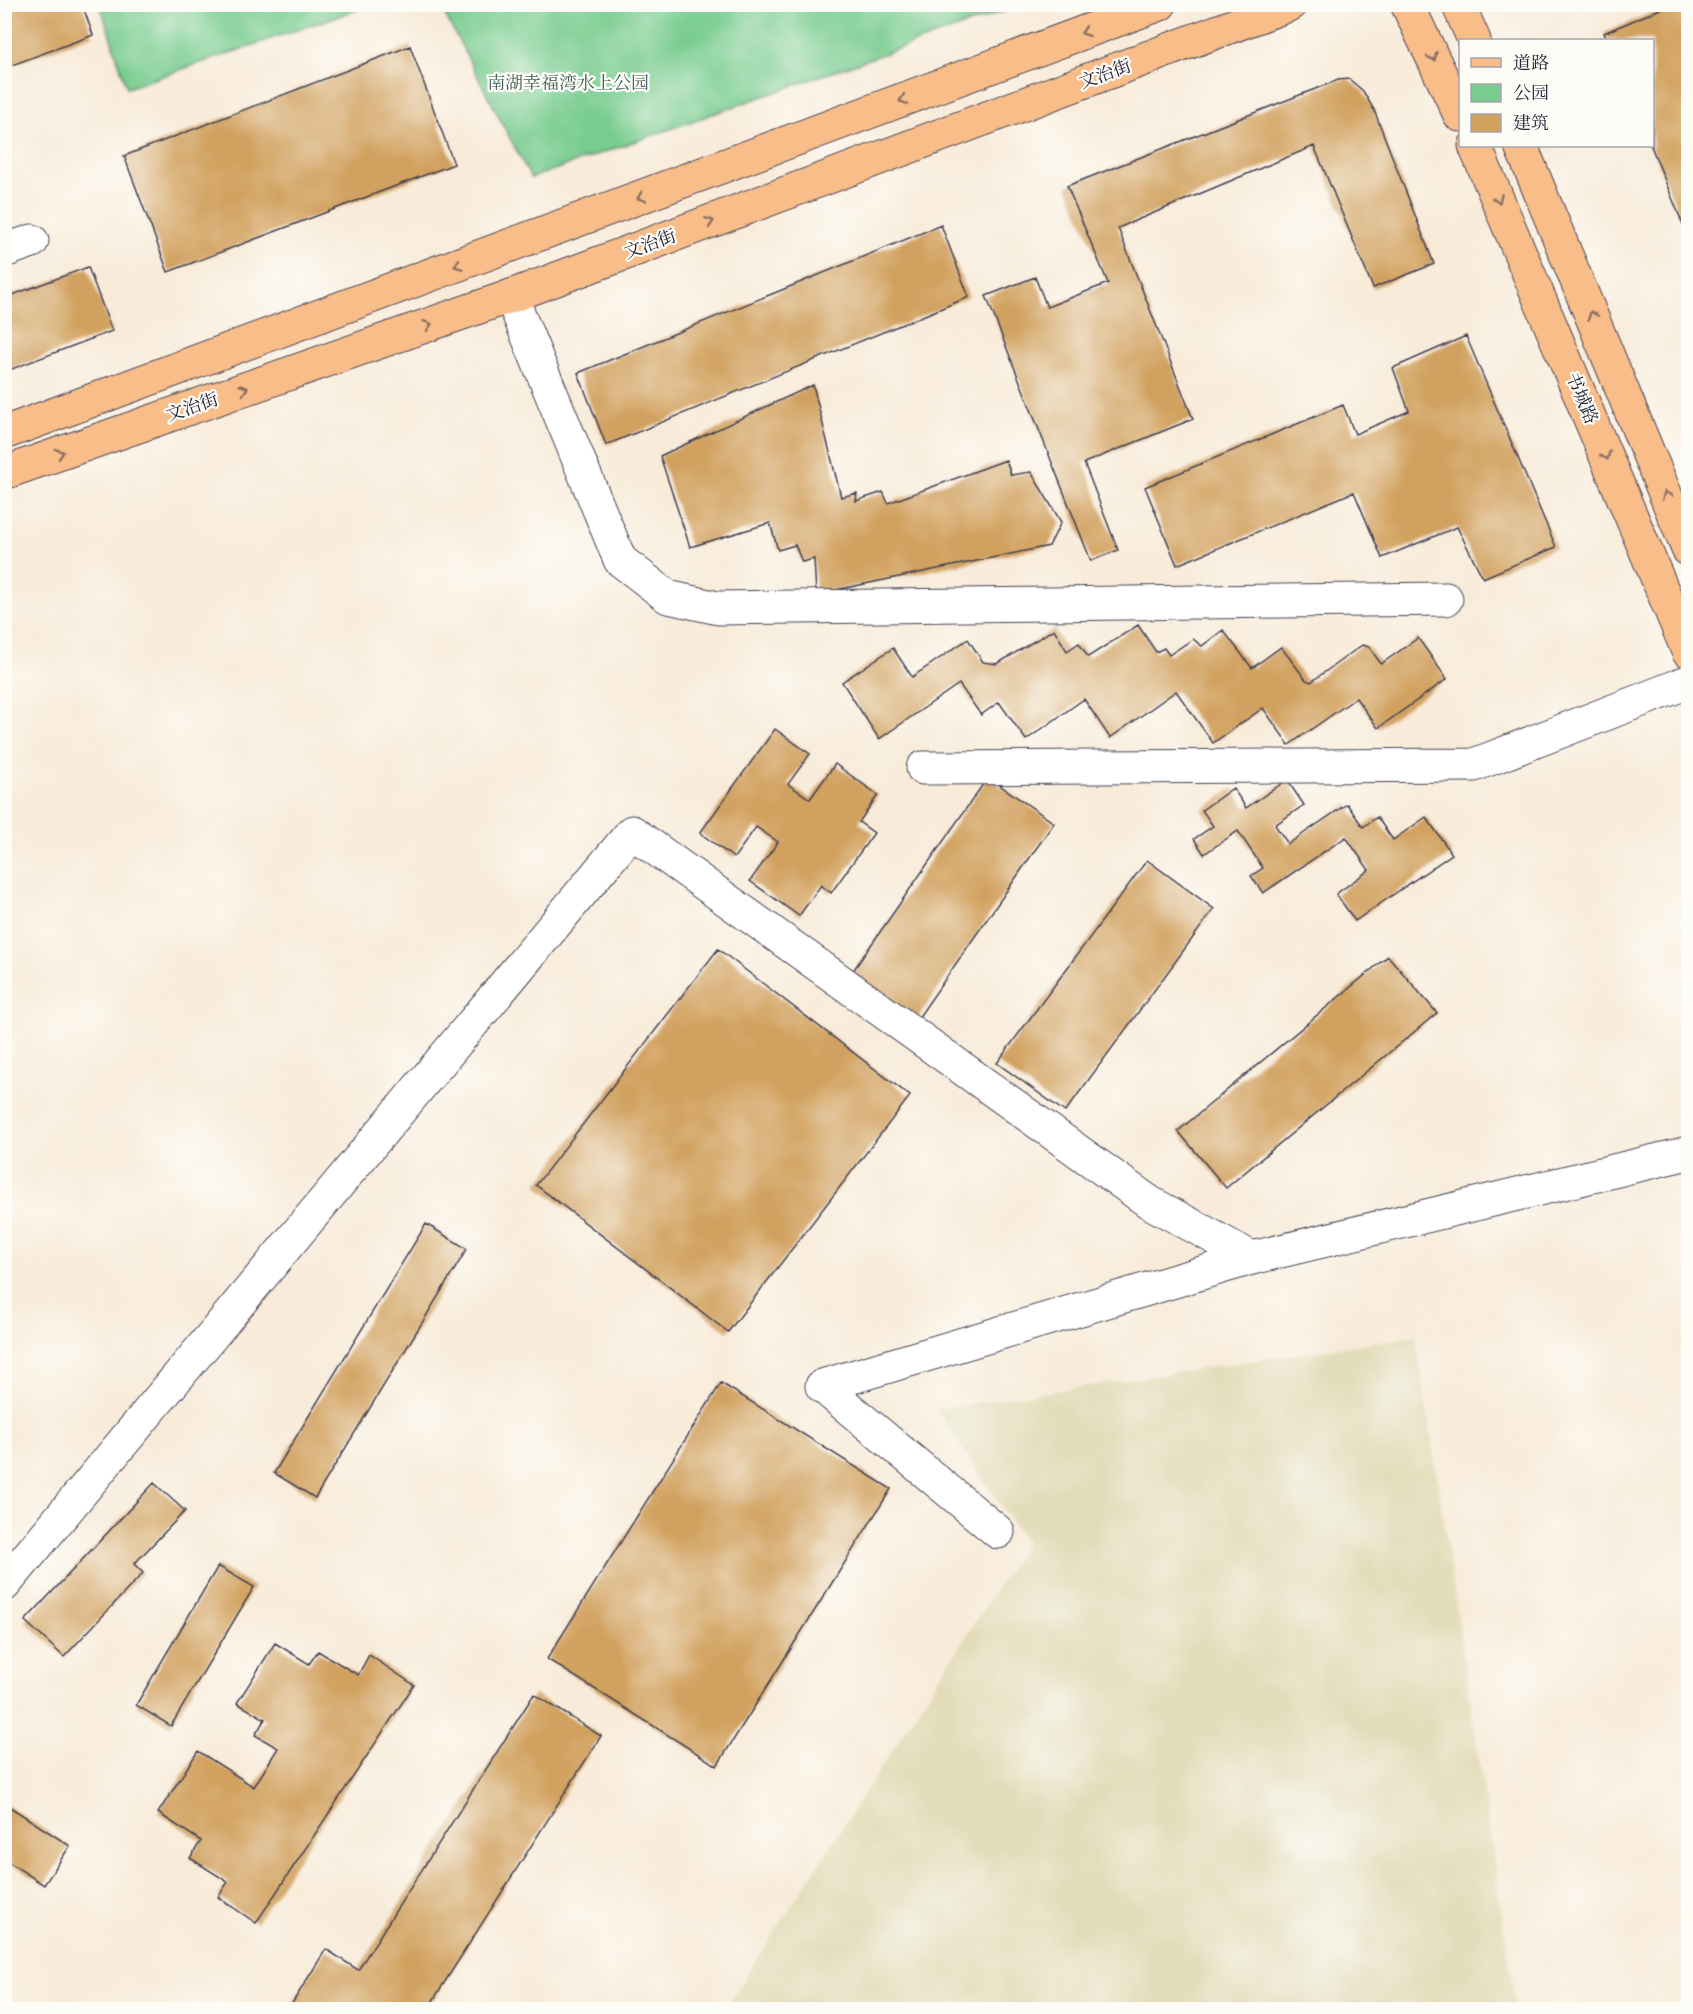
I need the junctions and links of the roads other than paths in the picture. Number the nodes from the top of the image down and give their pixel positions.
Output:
1 (1160, 4) edge
2 (1291, 4) edge
3 (1407, 4) edge
4 (1458, 4) edge
5 (1474, 39) edge
6 (1459, 111) edge
7 (1475, 147) edge
8 (1521, 147) edge
9 (511, 296) junction
10 (4, 433) edge
11 (4, 473) edge
12 (1689, 549) edge
13 (1446, 599) dead end
14 (1689, 651) edge
15 (1689, 682) edge
16 (924, 768) dead end
17 (1689, 1154) edge
18 (1252, 1258) junction
19 (998, 1532) dead end
20 (4, 1585) edge

1 -> 10 main road
9 -> 2 main road, 文治街
3 -> 6 main road
4 - 5 main road
7 -> 14 main road, 书城路
12 -> 8 main road
11 -> 9 main road, 文治街
9 - 13 street
15 - 16 street
17 - 18 street
18 - 19 street
18 - 20 street

